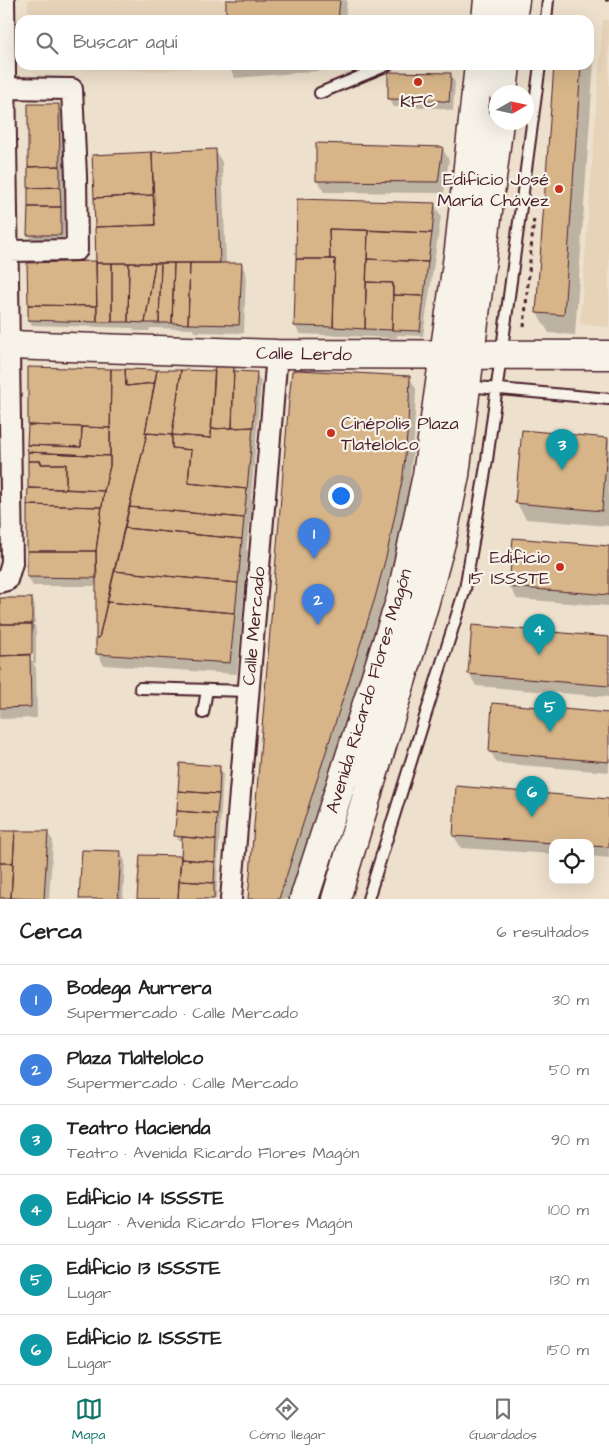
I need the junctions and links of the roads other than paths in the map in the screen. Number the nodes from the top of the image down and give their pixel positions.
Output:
1 (4, 0) edge
2 (488, 0) edge
3 (515, 0) edge
4 (548, 0) edge
5 (486, 15) edge
6 (513, 15) edge
7 (546, 15) edge
8 (376, 70) edge
9 (479, 70) edge
10 (505, 70) edge
11 (539, 70) edge
12 (504, 85) edge
13 (3, 88) edge
14 (320, 93) dead end
15 (498, 130) edge
16 (8, 251) junction
17 (5, 345) edge
18 (278, 354) junction
19 (502, 354) junction
20 (457, 355) junction
21 (609, 355) edge
22 (465, 386) junction
23 (496, 388) junction
24 (609, 399) edge
25 (0, 582) edge
26 (140, 688) dead end
27 (207, 690) junction
28 (248, 691) junction
29 (203, 713) dead end
30 (231, 899) edge
31 (304, 899) edge
32 (336, 899) edge
33 (368, 899) edge

1 - 13 street
2 - 5 main road
3 - 6 main road
4 - 7 lane
8 - 14 lane
9 - 20 main road, Avenida Ricardo Flores Magón
10 - 12 main road
11 - 19 lane
13 - 16 street
13 - 16 street
15 - 20 main road, Avenida Ricardo Flores Magón
16 - 17 street
17 - 18 main road, Calle Lerdo
17 - 25 street
18 - 20 main road, Calle Lerdo
18 - 28 street, Calle Mercado
19 - 20 main road, Calle Lerdo
19 - 21 main road, Calle Lerdo
19 - 23 lane
20 - 22 main road, Avenida Ricardo Flores Magón
20 - 31 main road, Avenida Ricardo Flores Magón
22 - 23 lane
22 - 32 main road, Avenida Ricardo Flores Magón
23 - 24 lane
23 - 33 lane
26 - 27 lane
27 - 28 lane
27 - 29 lane
28 - 30 street, Calle Mercado

